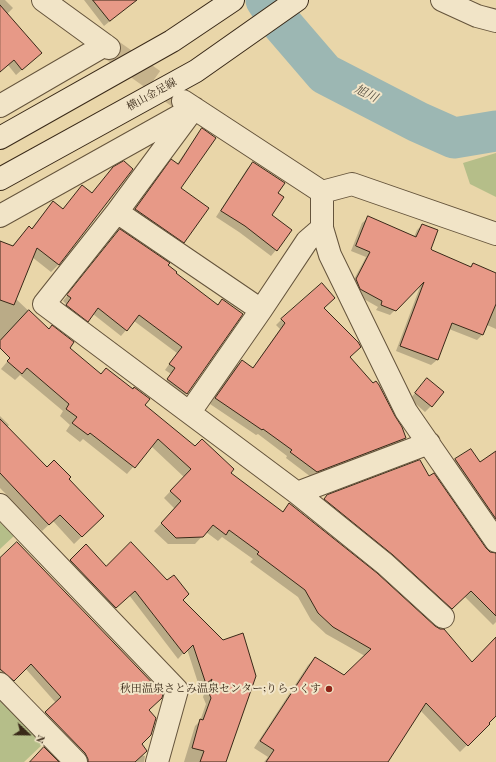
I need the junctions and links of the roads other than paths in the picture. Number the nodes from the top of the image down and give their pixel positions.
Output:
1 (43, 0) edge
2 (234, 0) edge
3 (297, 0) edge
4 (442, 0) edge
5 (496, 21) edge
6 (188, 104) junction
7 (0, 106) edge
8 (0, 138) edge
9 (0, 179) edge
10 (322, 192) junction
11 (117, 212) junction
12 (0, 216) edge
13 (322, 228) junction
14 (496, 234) edge
15 (261, 310) junction
16 (190, 412) junction
17 (429, 443) junction
18 (297, 493) junction
19 (0, 505) edge
20 (496, 541) edge
21 (443, 617) dead end
22 (0, 684) edge
23 (76, 762) edge
24 (157, 762) edge

1 - 7 street
2 - 8 street
3 - 9 street, 横山金足線
4 - 5 street
6 - 10 street
6 - 11 street
6 - 12 street
10 - 13 street
10 - 14 street
11 - 15 street
11 - 16 street
13 - 15 street
13 - 17 street
15 - 16 street
16 - 18 street
17 - 18 street
17 - 20 street
18 - 21 street
19 - 24 street
22 - 23 street

